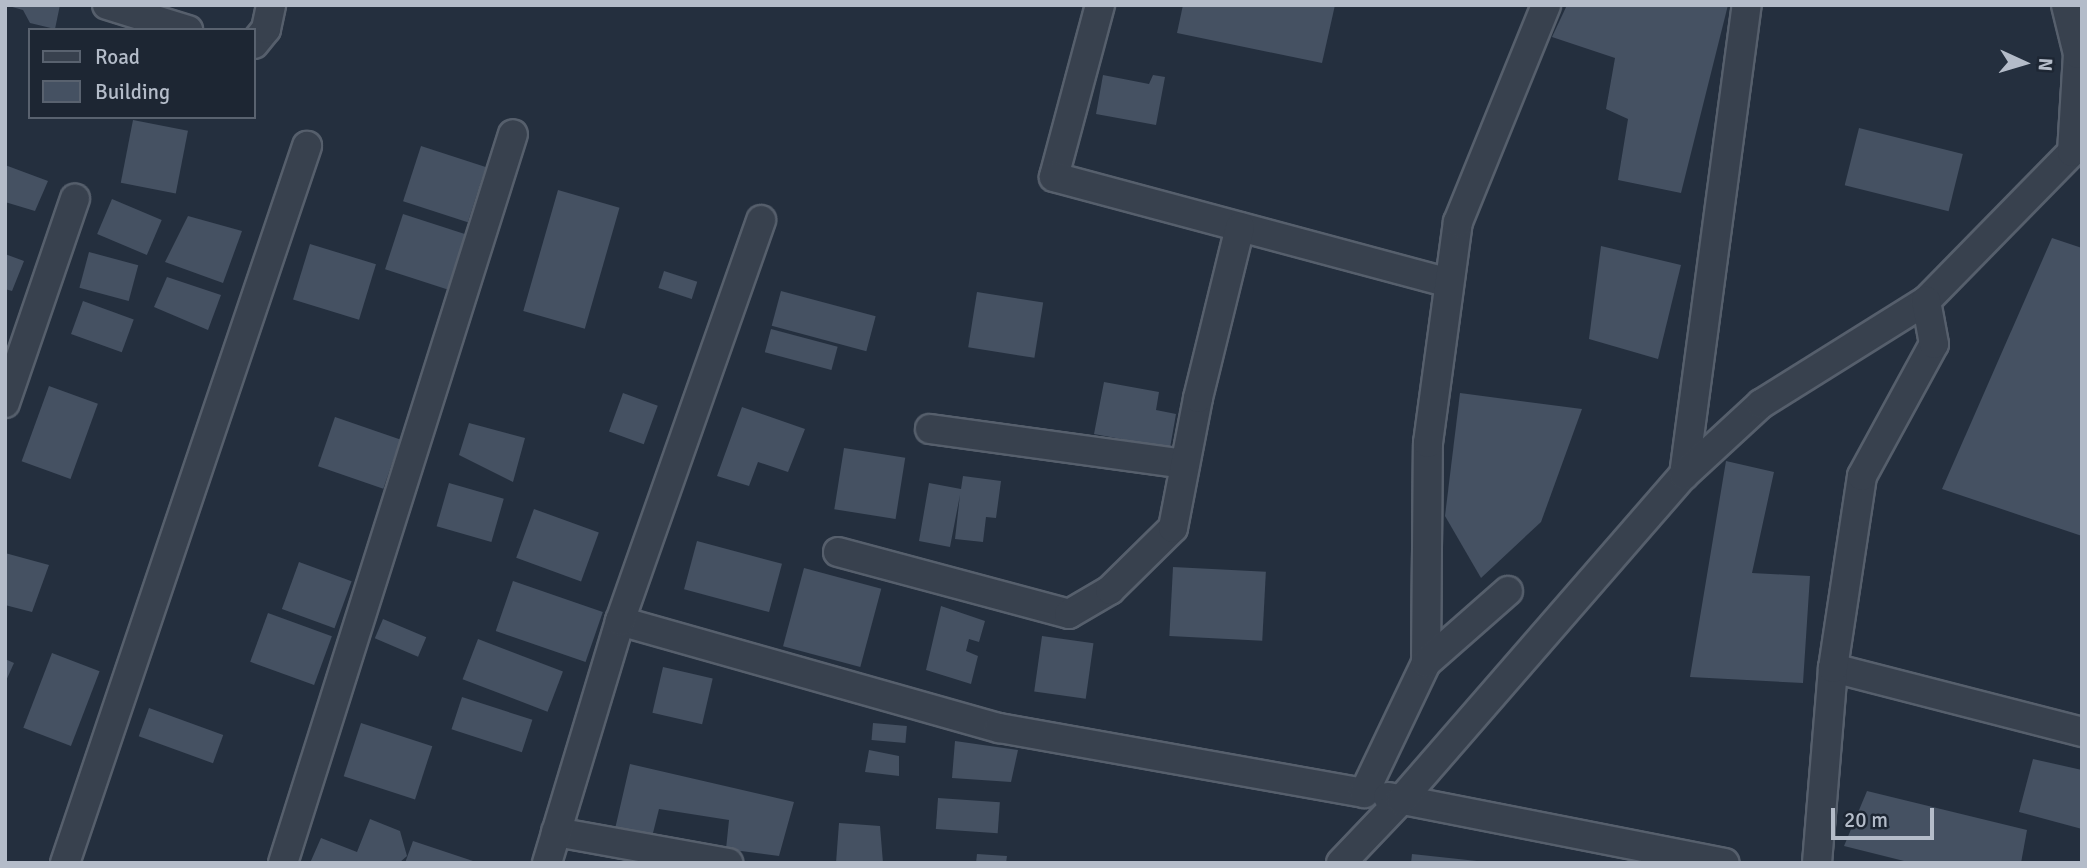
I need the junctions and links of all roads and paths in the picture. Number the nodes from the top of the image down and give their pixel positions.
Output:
1 (107, 5) edge
2 (271, 5) edge
3 (1100, 5) edge
4 (1546, 5) edge
5 (1747, 5) edge
6 (2066, 5) edge
7 (182, 28) edge
8 (256, 42) edge
9 (513, 134) dead end
10 (307, 146) dead end
11 (75, 199) dead end
12 (761, 220) dead end
13 (1240, 227) junction
14 (1447, 282) junction
15 (1926, 301) junction
16 (5, 403) edge
17 (930, 429) dead end
18 (1185, 464) junction
19 (1684, 475) junction
20 (838, 551) dead end
21 (1508, 591) dead end
22 (620, 621) junction
23 (1426, 663) junction
24 (1833, 668) junction
25 (2082, 732) edge
26 (1364, 793) junction
27 (1401, 800) junction
28 (556, 832) junction
29 (65, 863) edge
30 (283, 863) edge
31 (547, 863) edge
32 (728, 863) edge
33 (1341, 863) edge
34 (1726, 863) edge
35 (1817, 863) edge

1 - 7 street
2 - 8 street
3 - 13 street
4 - 14 street
5 - 19 street
6 - 15 street
9 - 30 street
10 - 29 street
11 - 16 street
12 - 22 street
13 - 14 street
13 - 18 street
14 - 23 street
15 - 19 street
15 - 24 street
17 - 18 street
18 - 20 street
19 - 27 street
21 - 23 street
22 - 26 street
22 - 28 street
23 - 26 street
24 - 25 street
24 - 35 street
26 - 27 street
27 - 33 street
27 - 34 street
28 - 31 street
28 - 32 street

